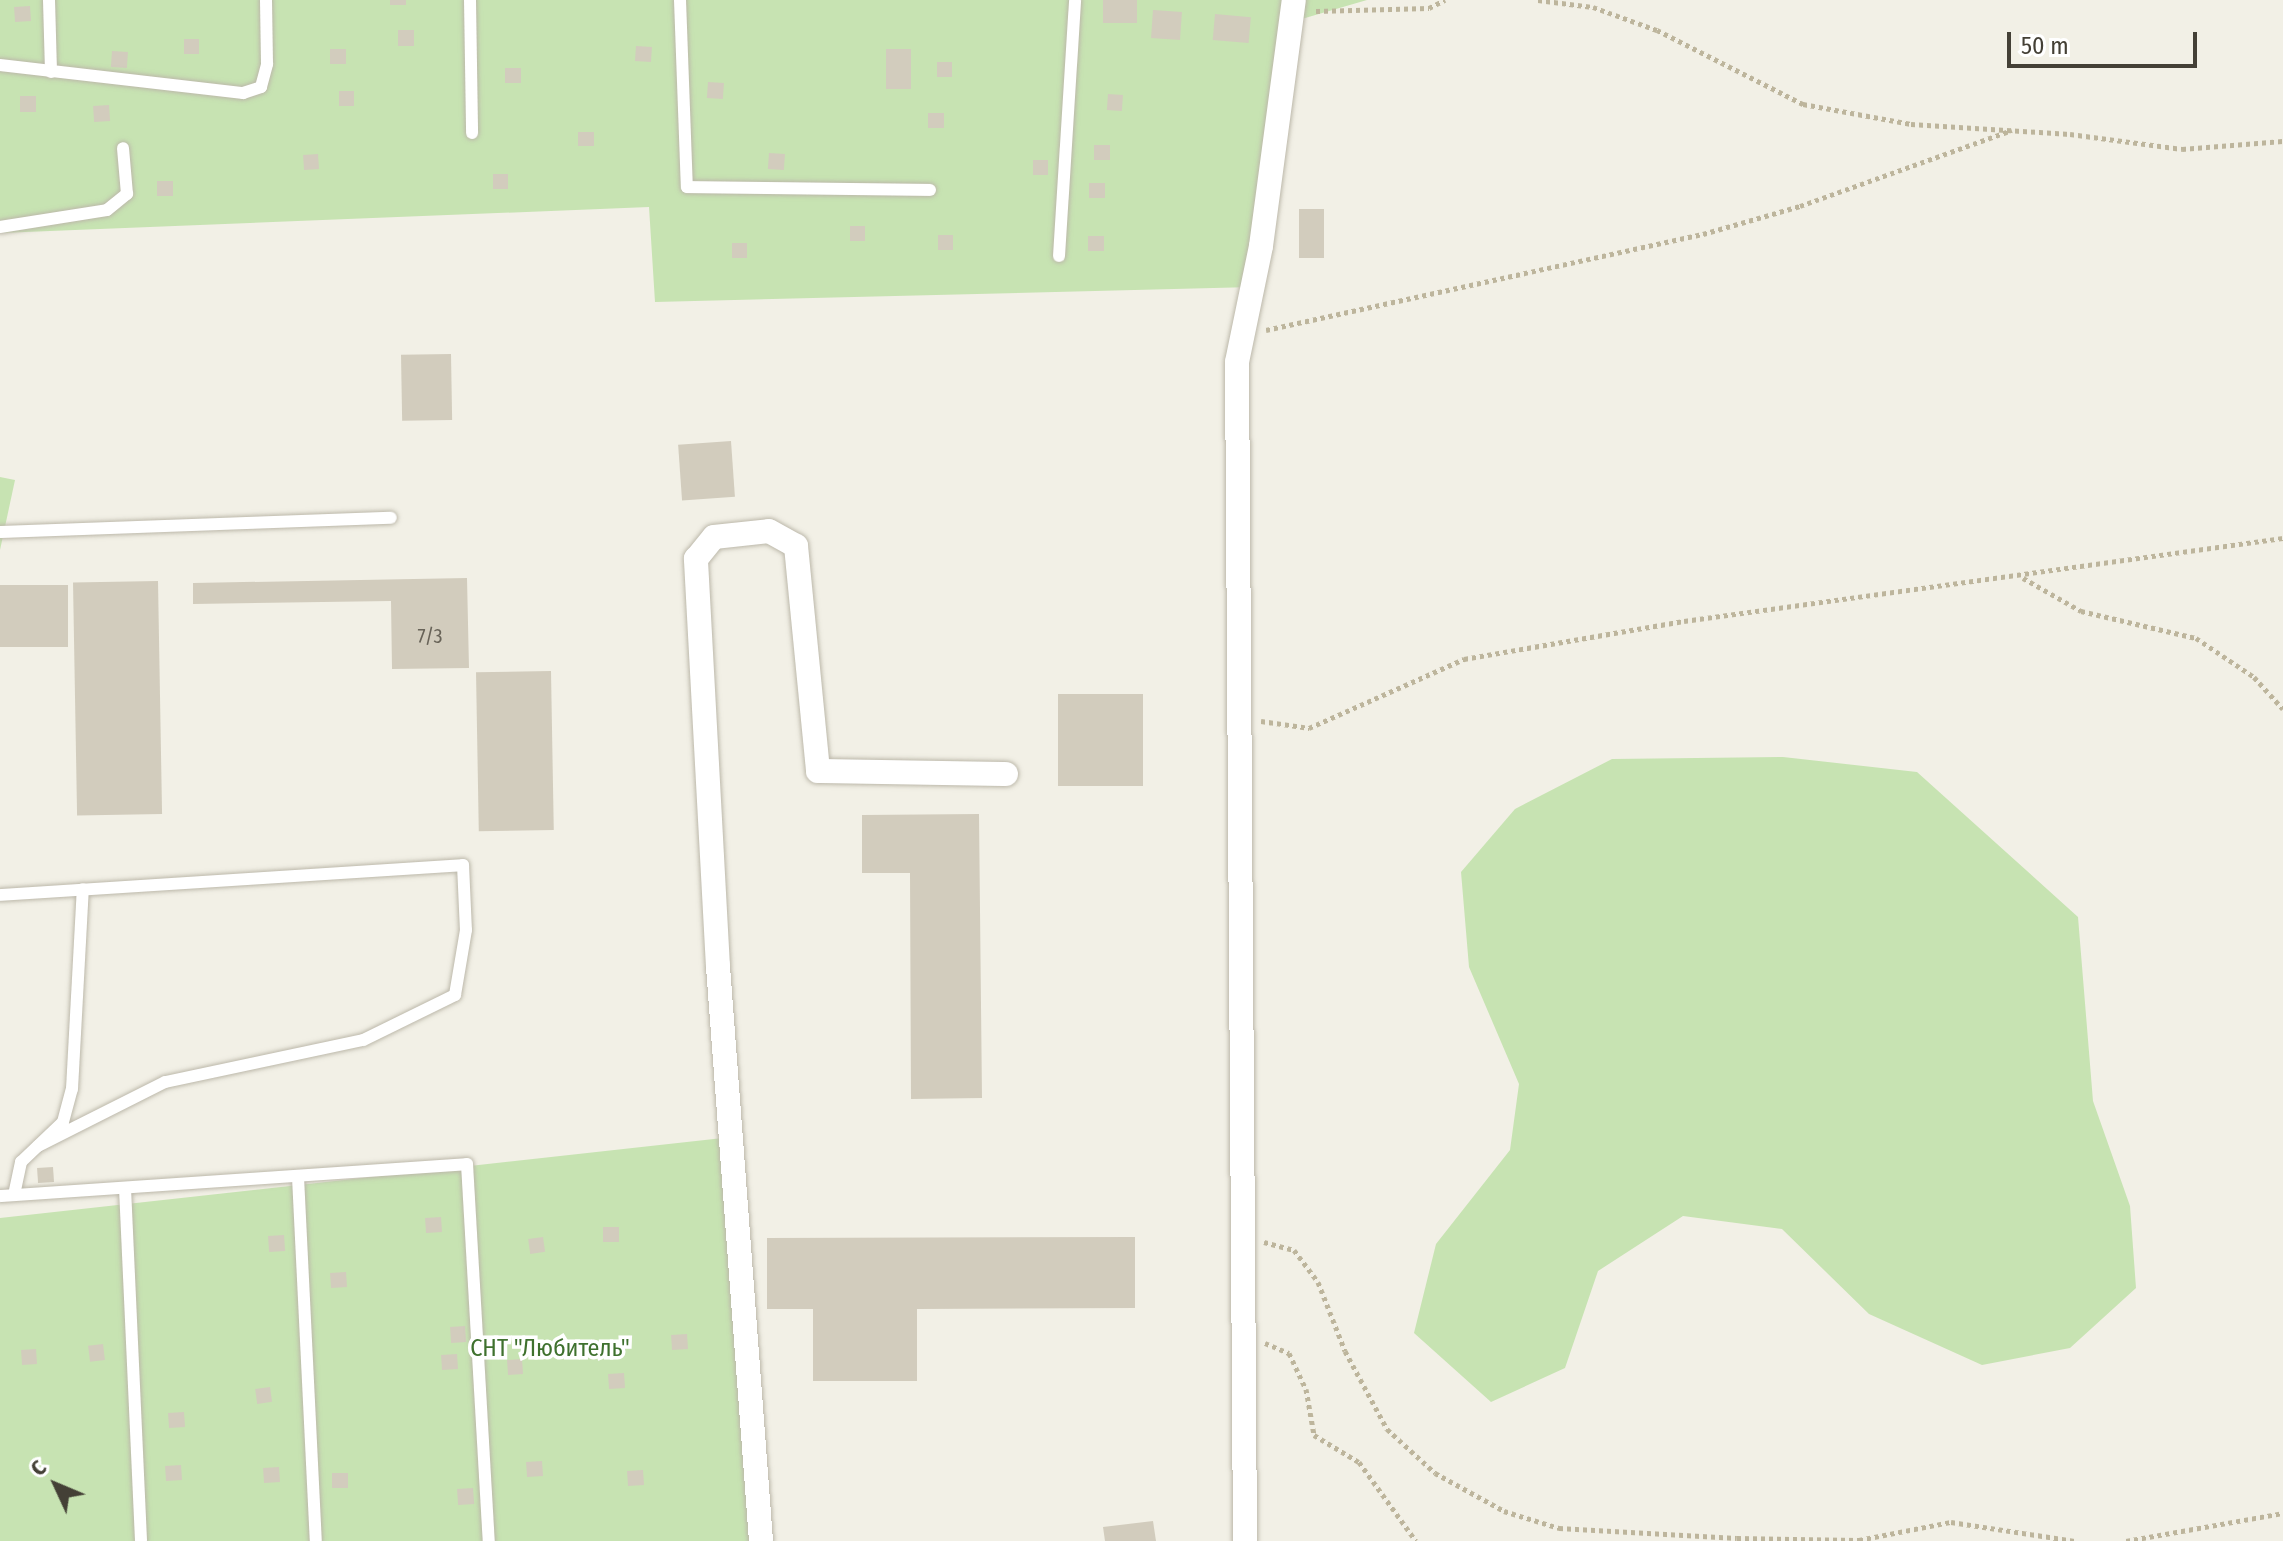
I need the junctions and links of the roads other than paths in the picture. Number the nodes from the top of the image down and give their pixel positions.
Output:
1 (49, 0) edge
2 (266, 0) edge
3 (470, 0) edge
4 (680, 0) edge
5 (1075, 0) edge
6 (1293, 5) edge
7 (0, 65) edge
8 (51, 72) junction
9 (472, 133) dead end
10 (123, 148) dead end
11 (930, 190) dead end
12 (0, 227) edge
13 (1059, 256) dead end
14 (391, 518) dead end
15 (0, 532) edge
16 (1006, 774) dead end
17 (83, 889) junction
18 (0, 895) edge
19 (38, 1146) junction
20 (298, 1177) junction
21 (125, 1188) junction
22 (14, 1195) junction
23 (0, 1196) edge
24 (141, 1541) edge
25 (316, 1541) edge
26 (489, 1541) edge
27 (761, 1541) edge
28 (1245, 1541) edge

1 - 8 lane
2 - 8 lane
3 - 9 lane
4 - 11 lane
5 - 13 lane
6 - 28 street
7 - 8 lane
10 - 12 lane
14 - 15 lane
16 - 27 street
17 - 18 lane
17 - 19 lane
17 - 19 lane
19 - 22 lane
20 - 21 lane
20 - 25 lane
20 - 26 lane
21 - 22 lane
21 - 24 lane
22 - 23 lane

